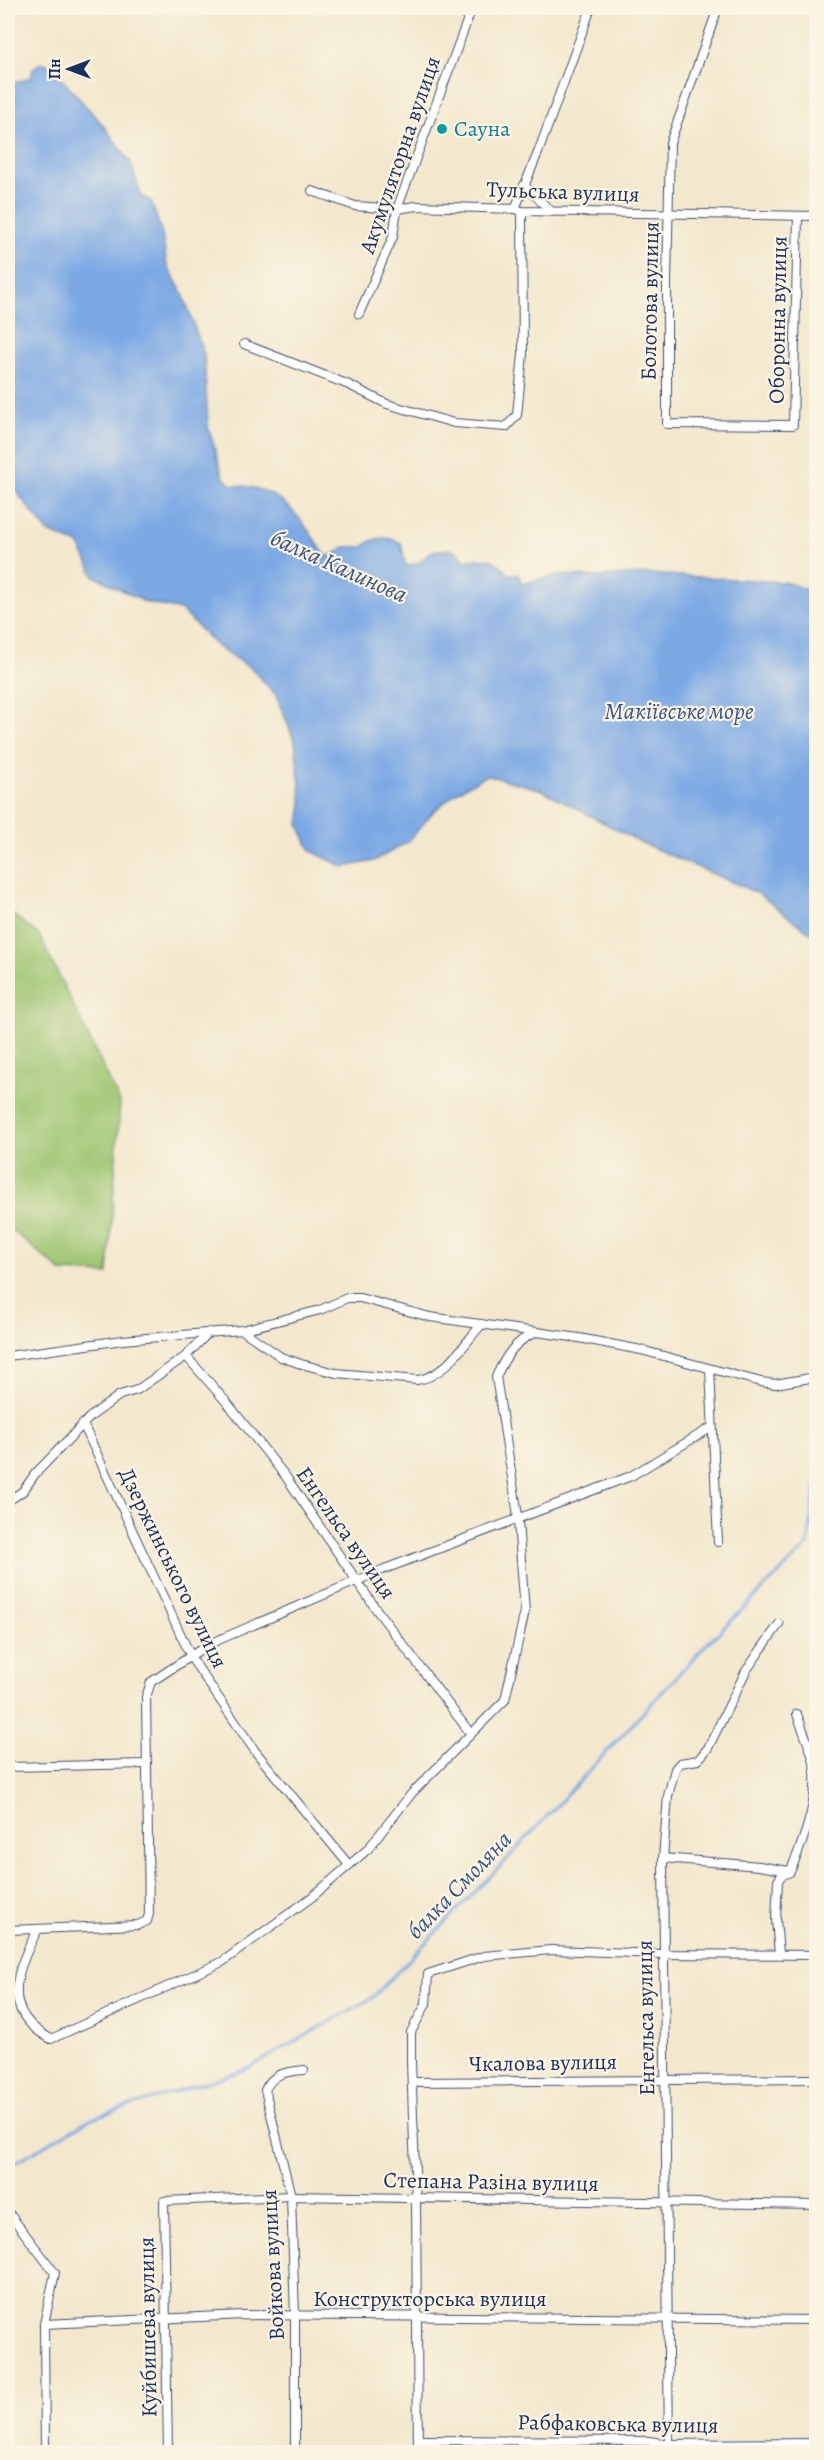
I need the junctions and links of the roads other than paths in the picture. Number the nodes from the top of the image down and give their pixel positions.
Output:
1 (472, 8) edge
2 (591, 8) edge
3 (718, 8) edge
4 (525, 185) junction
5 (312, 191) dead end
6 (397, 209) junction
7 (518, 210) junction
8 (552, 212) junction
9 (669, 213) junction
10 (798, 216) junction
11 (816, 216) edge
12 (359, 314) dead end
13 (244, 344) dead end
14 (793, 425) joint
15 (482, 1324) junction
16 (242, 1330) junction
17 (209, 1332) junction
18 (537, 1332) junction
19 (8, 1356) edge
20 (186, 1356) junction
21 (710, 1369) junction
22 (816, 1377) edge
23 (83, 1424) junction
24 (712, 1427) junction
25 (8, 1501) edge
26 (518, 1519) junction
27 (718, 1542) dead end
28 (357, 1581) junction
29 (779, 1624) dead end
30 (191, 1656) junction
31 (797, 1714) dead end
32 (471, 1734) junction
33 (147, 1764) junction
34 (8, 1767) edge
35 (663, 1858) junction
36 (349, 1865) junction
37 (790, 1872) junction
38 (38, 1929) junction
39 (8, 1930) edge
40 (662, 1954) junction
41 (779, 1954) junction
42 (816, 1955) edge
43 (304, 2070) dead end
44 (665, 2079) junction
45 (816, 2079) edge
46 (413, 2082) junction
47 (291, 2196) junction
48 (416, 2199) junction
49 (164, 2201) joint
50 (666, 2202) junction
51 (816, 2205) edge
52 (8, 2212) edge
53 (295, 2316) junction
54 (417, 2316) junction
55 (166, 2317) junction
56 (668, 2319) junction
57 (816, 2319) edge
58 (44, 2324) junction
59 (418, 2440) junction
60 (816, 2443) edge
61 (668, 2448) edge
62 (45, 2452) edge
63 (168, 2452) edge
64 (295, 2452) edge
65 (418, 2452) edge

1 - 6 street, Акумуляторна вулиця
2 - 4 street
3 - 9 street, Болотова вулиця
4 - 7 street
4 - 8 street
5 - 6 street, Тульська вулиця
6 - 7 street, Тульська вулиця
6 - 12 street, Акумуляторна вулиця
7 - 8 street, Тульська вулиця
7 - 13 street
8 - 9 street, Тульська вулиця
9 - 10 street, Тульська вулиця
9 - 14 street, Болотова вулиця
10 - 11 street, Тульська вулиця
10 - 14 street, Оборонна вулиця
15 - 16 street
15 - 16 street
15 - 18 street
16 - 17 street
17 - 19 street
17 - 20 street
18 - 21 street
18 - 26 street
20 - 23 street
20 - 28 street, Енгельса вулиця
21 - 22 street
21 - 24 street
23 - 25 street
23 - 30 street, Дзержинського вулиця
24 - 26 street
24 - 27 street
26 - 28 street
26 - 32 street
28 - 30 street
28 - 32 street, Енгельса вулиця
29 - 35 street, Енгельса вулиця
30 - 33 street
30 - 36 street, Дзержинського вулиця
31 - 37 street
32 - 36 street
33 - 34 street
33 - 38 street
35 - 37 street
35 - 40 street, Енгельса вулиця
36 - 38 street
37 - 41 street
38 - 39 street
40 - 41 street
40 - 44 street, Енгельса вулиця
40 - 46 street
41 - 42 street
43 - 47 street, Войкова вулиця
44 - 45 street, Чкалова вулиця
44 - 46 street, Чкалова вулиця
44 - 50 street, Енгельса вулиця
46 - 48 street
47 - 48 street, Степана Разіна вулиця
47 - 49 street, Степана Разіна вулиця
47 - 53 street, Войкова вулиця
48 - 50 street, Степана Разіна вулиця
48 - 54 street
49 - 55 street, Куйбишева вулиця
50 - 51 street, Степана Разіна вулиця
50 - 56 street, Енгельса вулиця
52 - 58 street
53 - 54 street, Конструкторська вулиця
53 - 55 street, Конструкторська вулиця
53 - 64 street, Войкова вулиця
54 - 56 street, Конструкторська вулиця
54 - 59 street
55 - 58 street, Конструкторська вулиця
55 - 63 street, Куйбишева вулиця
56 - 57 street, Конструкторська вулиця
56 - 61 street, Енгельса вулиця
58 - 62 street
59 - 61 street, Рабфаковська вулиця
59 - 65 street
60 - 61 street, Рабфаковська вулиця

